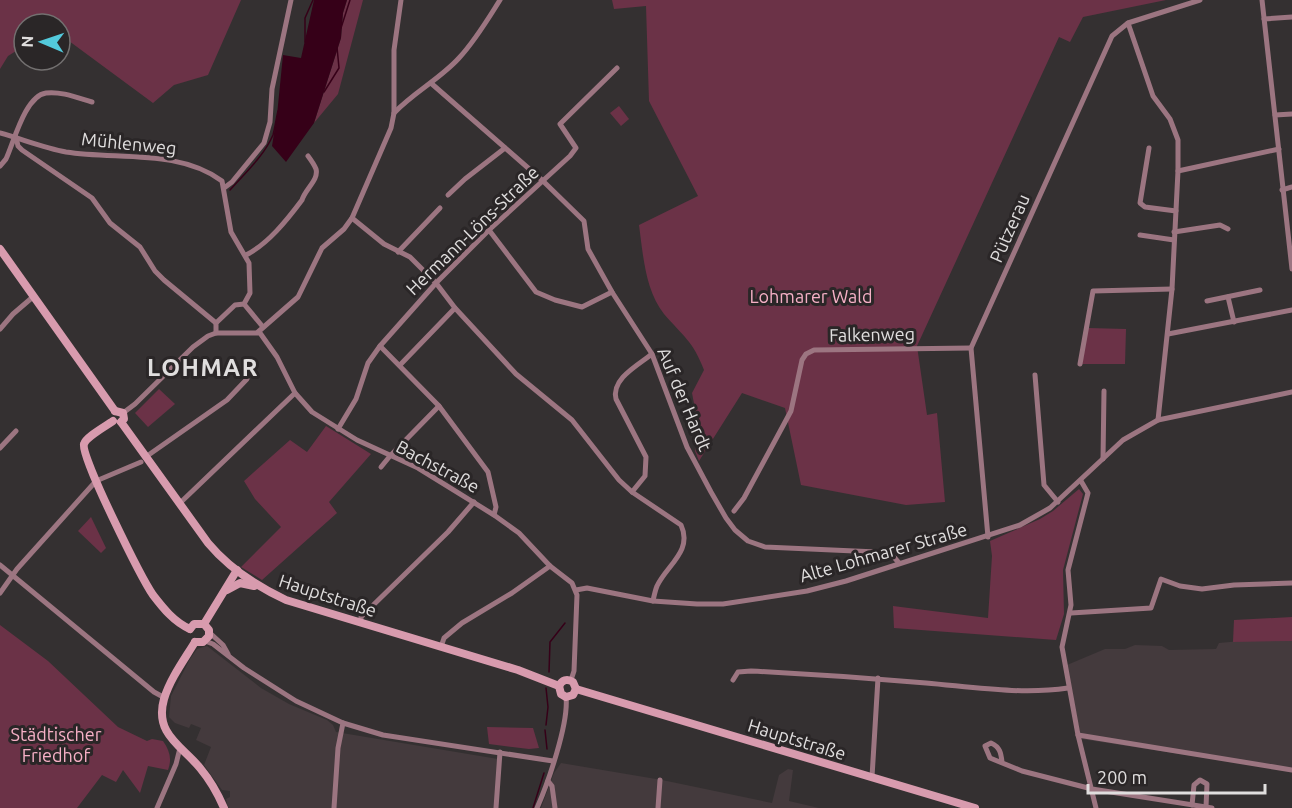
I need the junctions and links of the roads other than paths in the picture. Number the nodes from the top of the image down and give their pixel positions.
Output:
1 (291, 0) edge
2 (401, 0) edge
3 (500, 0) edge
4 (1200, 0) edge
5 (1262, 0) edge
6 (1292, 17) edge
7 (1264, 19) junction
8 (1128, 23) junction
9 (616, 68) dead end
10 (432, 84) junction
11 (92, 102) dead end
12 (394, 113) junction
13 (1292, 114) edge
14 (1275, 115) junction
15 (0, 133) edge
16 (16, 137) junction
17 (505, 148) junction
18 (1149, 148) dead end
19 (1279, 149) junction
20 (308, 156) dead end
21 (0, 165) edge
22 (1178, 171) junction
23 (543, 181) junction
24 (1292, 187) edge
25 (224, 188) junction
26 (1282, 190) junction
27 (448, 195) dead end
28 (440, 207) dead end
29 (1176, 211) junction
30 (352, 218) junction
31 (1228, 228) dead end
32 (489, 230) junction
33 (1174, 232) junction
34 (1140, 235) dead end
35 (1174, 240) junction
36 (0, 249) edge
37 (398, 252) junction
38 (246, 255) junction
39 (1292, 266) edge
40 (435, 283) junction
41 (1172, 290) junction
42 (1260, 290) dead end
43 (612, 292) junction
44 (34, 296) junction
45 (1228, 297) junction
46 (1208, 301) dead end
47 (244, 304) junction
48 (455, 308) junction
49 (1292, 310) edge
50 (216, 322) junction
51 (1234, 322) junction
52 (0, 329) edge
53 (260, 330) junction
54 (216, 333) junction
55 (1168, 334) junction
56 (380, 346) junction
57 (971, 348) junction
58 (652, 354) junction
59 (1080, 364) dead end
60 (400, 365) junction
61 (1035, 375) dead end
62 (247, 379) dead end
63 (1104, 391) dead end
64 (1292, 392) edge
65 (295, 393) junction
66 (439, 406) junction
67 (119, 412) junction
68 (1158, 420) junction
69 (112, 421) junction
70 (122, 422) junction
71 (338, 429) junction
72 (16, 431) dead end
73 (0, 448) edge
74 (390, 456) junction
75 (144, 459) junction
76 (1103, 459) junction
77 (381, 467) dead end
78 (96, 481) junction
79 (1081, 481) junction
80 (632, 492) junction
81 (474, 502) junction
82 (1058, 502) junction
83 (180, 503) junction
84 (734, 511) dead end
85 (494, 514) junction
86 (988, 537) junction
87 (899, 563) junction
88 (0, 565) edge
89 (550, 566) junction
90 (237, 570) junction
91 (13, 575) junction
92 (1292, 583) edge
93 (261, 588) junction
94 (576, 590) junction
95 (0, 593) edge
96 (221, 595) junction
97 (653, 601) junction
98 (1071, 613) junction
99 (361, 623) junction
100 (204, 624) junction
101 (190, 629) junction
102 (210, 633) junction
103 (205, 641) junction
104 (195, 642) junction
105 (441, 647) junction
106 (229, 656) junction
107 (878, 678) junction
108 (571, 680) junction
109 (733, 680) dead end
110 (559, 686) junction
111 (1068, 688) junction
112 (576, 689) junction
113 (566, 697) junction
114 (165, 698) junction
115 (343, 723) junction
116 (1078, 735) junction
117 (180, 748) junction
118 (500, 752) junction
119 (553, 761) junction
120 (1002, 762) dead end
121 (1292, 770) edge
122 (872, 777) junction
123 (660, 780) dead end
124 (548, 781) junction
125 (1092, 789) junction
126 (1192, 805) junction
127 (1206, 807) edge
128 (157, 808) edge
129 (224, 808) edge
130 (334, 808) edge
131 (496, 808) edge
132 (537, 808) edge
133 (555, 808) edge
134 (658, 808) edge
135 (975, 808) edge
136 (1096, 808) edge
137 (1212, 808) edge

1 - 25 street
2 - 12 street
3 - 10 street
4 - 8 street, Pützerau
5 - 7 street
6 - 7 street
7 - 14 street
8 - 22 street
8 - 57 street, Pützerau
9 - 23 street, Hermann-Löns-Straße
10 - 12 street
10 - 17 street, Auf der Hardt
11 - 16 street
12 - 30 street
13 - 14 street
14 - 19 street
15 - 16 street, Mühlenweg
16 - 21 street
16 - 25 street, Mühlenweg
16 - 50 street
17 - 23 street, Auf der Hardt
17 - 27 street
18 - 29 street
19 - 22 street
19 - 26 street
20 - 38 street
22 - 29 street
23 - 32 street, Hermann-Löns-Straße
23 - 43 street, Auf der Hardt
24 - 26 street
25 - 38 street
26 - 39 street
28 - 37 street
29 - 33 street
30 - 37 street
30 - 53 street
31 - 33 street
32 - 40 street, Hermann-Löns-Straße
32 - 43 street
33 - 35 street
34 - 35 street
35 - 41 street
36 - 44 main road
37 - 40 street
38 - 47 street
40 - 48 street
40 - 56 street, Hermann-Löns-Straße
41 - 55 street
41 - 59 street
42 - 45 street
43 - 58 street, Auf der Hardt
44 - 52 street
44 - 67 main road
45 - 46 street
45 - 51 street
47 - 50 street
47 - 53 street, Bachstraße
48 - 60 street
48 - 80 street
49 - 51 street
50 - 54 street
51 - 55 street
53 - 54 street
53 - 65 street, Bachstraße
54 - 67 street
55 - 68 street
56 - 60 street
56 - 71 street, Hermann-Löns-Straße
57 - 84 street, Falkenweg
57 - 86 street, Pützerau
58 - 80 street
58 - 87 street, Auf der Hardt
60 - 66 street
61 - 82 street
62 - 75 street
63 - 76 street
64 - 68 street, Alte Lohmarer Straße
65 - 71 street, Bachstraße
65 - 83 street
66 - 74 street
66 - 85 street
67 - 69 main road
67 - 70 main road
68 - 76 street, Alte Lohmarer Straße
69 - 70 main road
69 - 78 main road
70 - 75 main road, Hauptstraße
71 - 74 street, Bachstraße
72 - 73 street
74 - 77 street
74 - 81 street, Bachstraße
75 - 78 street
75 - 83 main road, Hauptstraße
76 - 79 street, Alte Lohmarer Straße
78 - 91 street
78 - 101 main road
79 - 82 street, Alte Lohmarer Straße
79 - 98 street
80 - 97 street
81 - 85 street, Bachstraße
81 - 99 street
82 - 86 street, Alte Lohmarer Straße
83 - 90 main road, Hauptstraße
85 - 89 street, Bachstraße
86 - 87 street, Alte Lohmarer Straße
87 - 97 street, Alte Lohmarer Straße
88 - 91 street
89 - 94 street, Bachstraße
89 - 105 street
90 - 93 main road, Hauptstraße
90 - 96 main road
91 - 95 street
91 - 114 street
92 - 98 street
93 - 96 main road
93 - 99 main road, Hauptstraße
94 - 97 street, Alte Lohmarer Straße
94 - 108 street
96 - 100 main road
98 - 111 street
99 - 105 main road, Hauptstraße
100 - 101 main road
100 - 102 main road
101 - 104 main road
102 - 103 main road
102 - 106 street
103 - 104 main road
103 - 106 street
104 - 114 main road
105 - 110 main road, Hauptstraße
106 - 115 street
107 - 109 street
107 - 111 street
107 - 122 street
108 - 110 main road
108 - 112 main road
110 - 113 main road
111 - 116 street
112 - 113 main road
112 - 122 main road, Hauptstraße
113 - 119 street
114 - 117 main road
115 - 118 street
115 - 130 street
116 - 121 street
116 - 125 street
117 - 128 street
117 - 129 main road
118 - 119 street
118 - 131 street
119 - 124 street
120 - 125 street
122 - 135 main road, Hauptstraße
123 - 134 street
124 - 132 street
124 - 133 street
125 - 126 street
125 - 136 street
126 - 127 street
126 - 127 street
127 - 137 street

